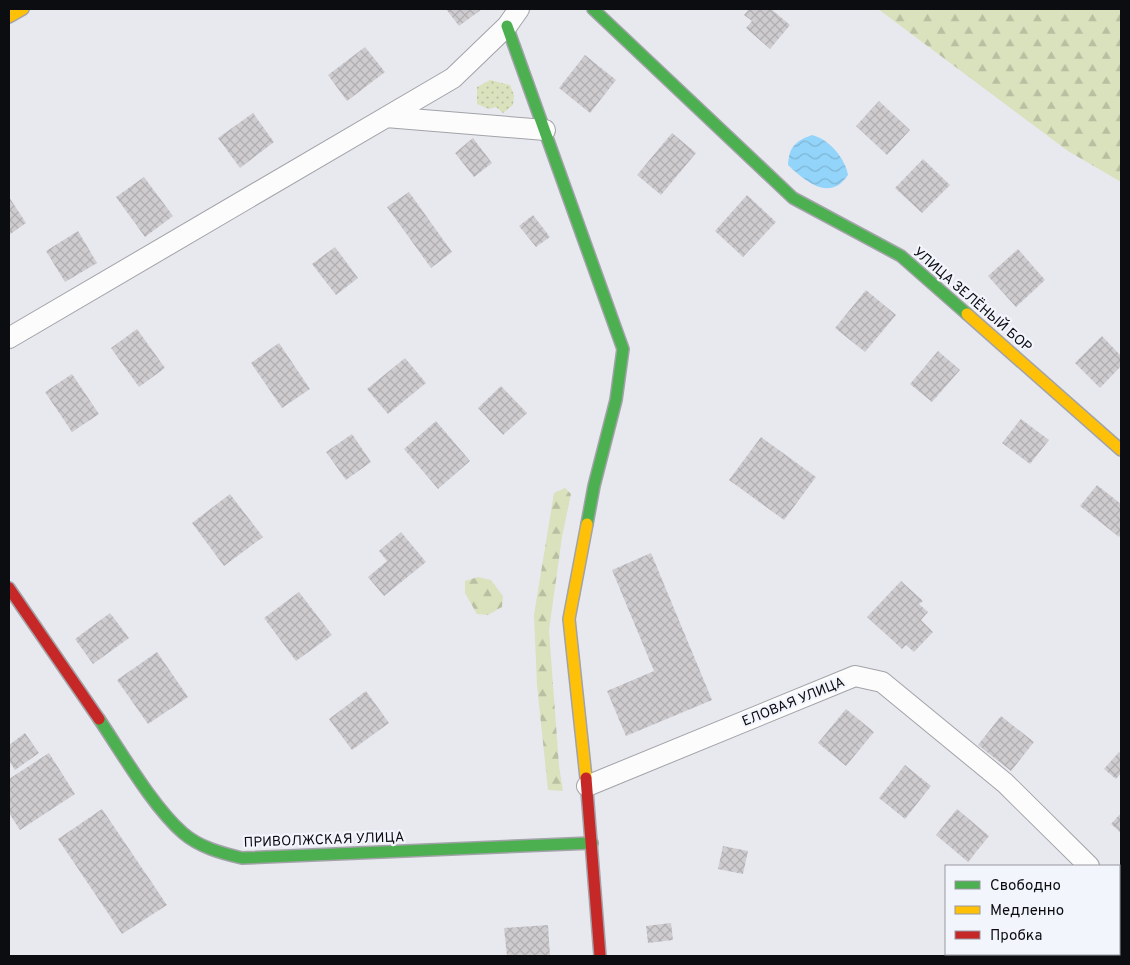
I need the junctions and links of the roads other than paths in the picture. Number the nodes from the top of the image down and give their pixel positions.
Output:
1 (23, 9) edge
2 (519, 9) edge
3 (593, 9) edge
4 (9, 17) edge
5 (507, 26) junction
6 (386, 117) junction
7 (545, 130) junction
8 (9, 338) edge
9 (1121, 450) edge
10 (9, 588) edge
11 (587, 786) junction
12 (592, 843) junction
13 (1088, 865) edge
14 (600, 956) edge

1 - 4 street
2 - 5 street
3 - 9 street, УЛИЦА ЗЕЛЁНЫЙ БОР
5 - 6 street
5 - 7 street
6 - 7 street
6 - 8 street
7 - 11 street
10 - 12 street, ПРИВОЛЖСКАЯ УЛИЦА
11 - 12 street
11 - 13 street, ЕЛОВАЯ УЛИЦА
12 - 14 street

